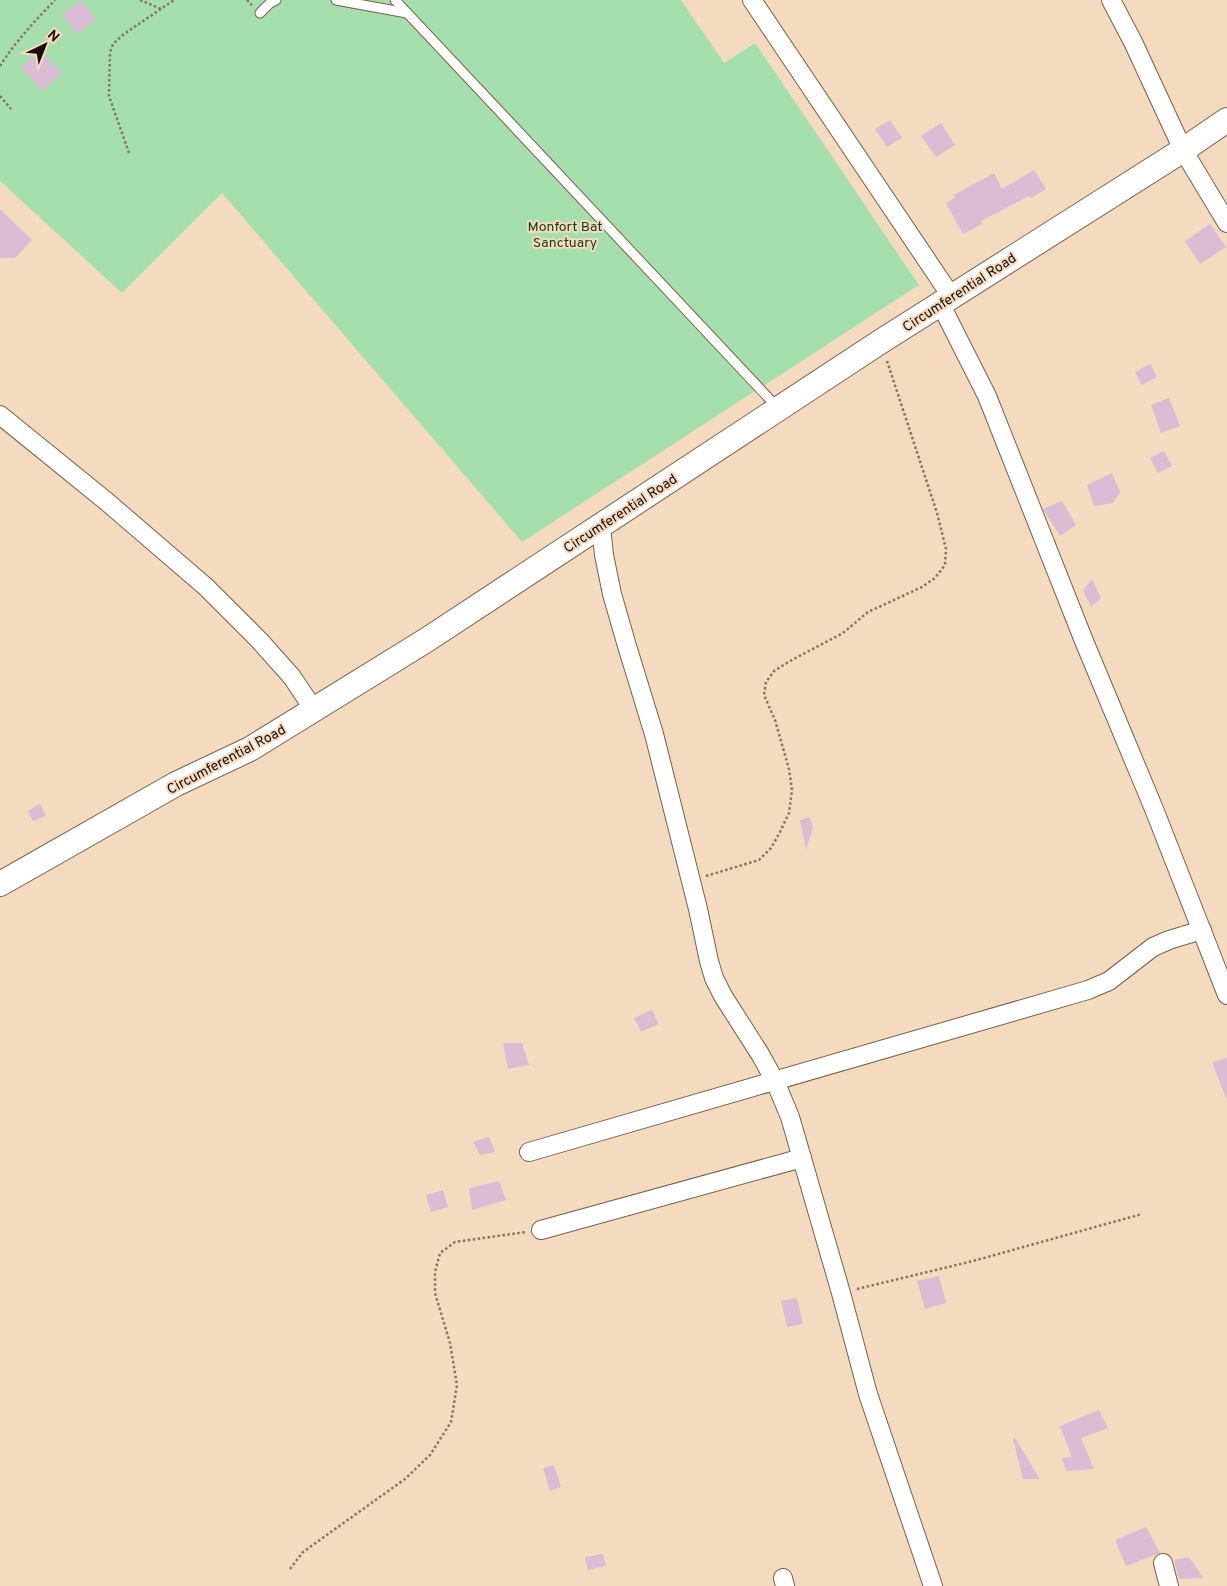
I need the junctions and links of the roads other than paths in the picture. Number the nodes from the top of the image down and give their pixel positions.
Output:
1 (276, 0) edge
2 (336, 0) edge
3 (395, 0) edge
4 (752, 0) edge
5 (1111, 0) edge
6 (260, 13) dead end
7 (407, 13) junction
8 (1227, 120) edge
9 (1183, 150) junction
10 (1227, 223) edge
11 (946, 300) junction
12 (779, 409) junction
13 (0, 415) edge
14 (601, 526) junction
15 (314, 710) junction
16 (0, 884) edge
17 (1202, 930) junction
18 (1227, 996) edge
19 (775, 1081) junction
20 (529, 1152) dead end
21 (802, 1158) junction
22 (541, 1230) road end
23 (1163, 1563) dead end
24 (933, 1586) edge
25 (1169, 1586) edge

1 - 6 lane
2 - 7 lane
3 - 7 lane
4 - 11 street
5 - 9 street
7 - 12 lane
8 - 9 main road, Circumferential Road
9 - 10 street
9 - 11 main road, Circumferential Road
11 - 12 main road, Circumferential Road
11 - 17 street
12 - 14 main road, Circumferential Road
13 - 15 street
14 - 15 main road, Circumferential Road
14 - 19 street
15 - 16 main road, Circumferential Road
17 - 18 street
17 - 19 street
19 - 20 street
19 - 21 street
21 - 22 street
21 - 24 street
23 - 25 street

